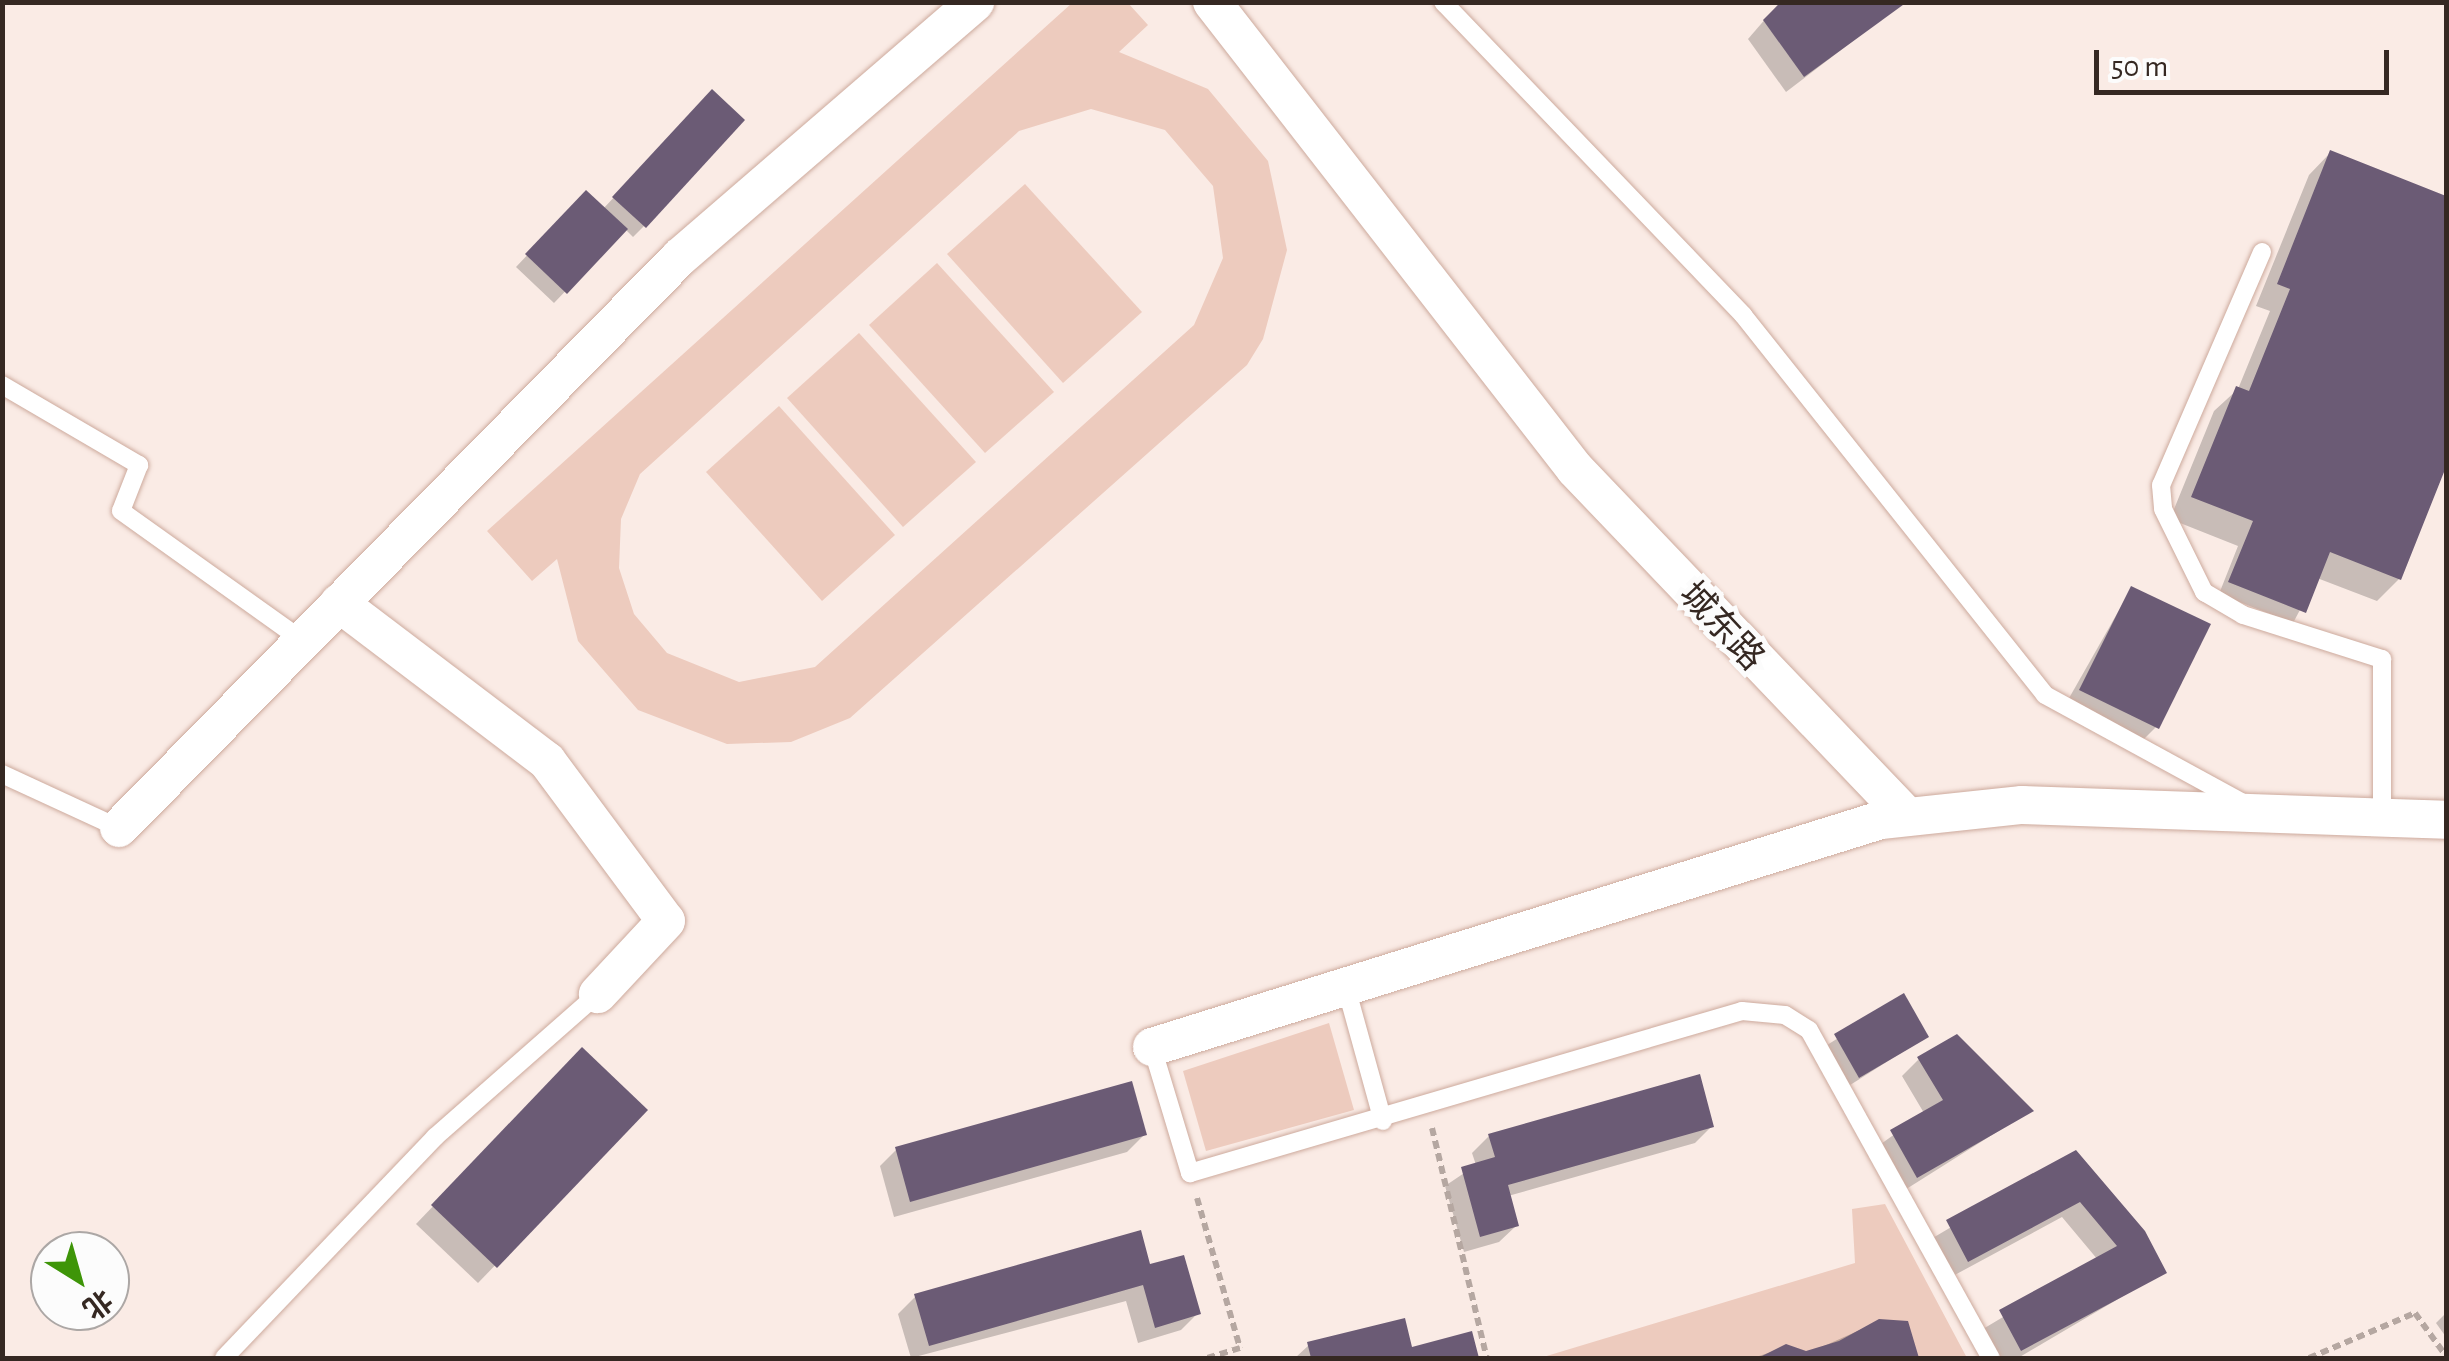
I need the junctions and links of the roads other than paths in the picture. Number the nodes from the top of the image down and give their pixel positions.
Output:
1 (976, 2) edge
2 (1212, 2) edge
3 (1443, 2) edge
4 (2262, 252) dead end
5 (2, 385) edge
6 (340, 603) junction
7 (303, 641) junction
8 (2, 774) edge
9 (2258, 814) junction
10 (1906, 816) junction
11 (2382, 818) junction
12 (2446, 820) edge
13 (119, 828) joint
14 (1346, 987) junction
15 (598, 994) joint
16 (1152, 1047) joint
17 (1383, 1121) junction
18 (224, 1358) edge
19 (1990, 1358) edge

1 - 6 street
2 - 10 street, 城东路
3 - 9 lane
4 - 11 lane
5 - 7 lane
6 - 7 street
6 - 15 street
7 - 13 street
8 - 13 lane
9 - 10 street
9 - 11 street
10 - 14 street
11 - 12 street
14 - 16 street
14 - 17 lane
15 - 18 lane
16 - 17 lane
17 - 19 lane

